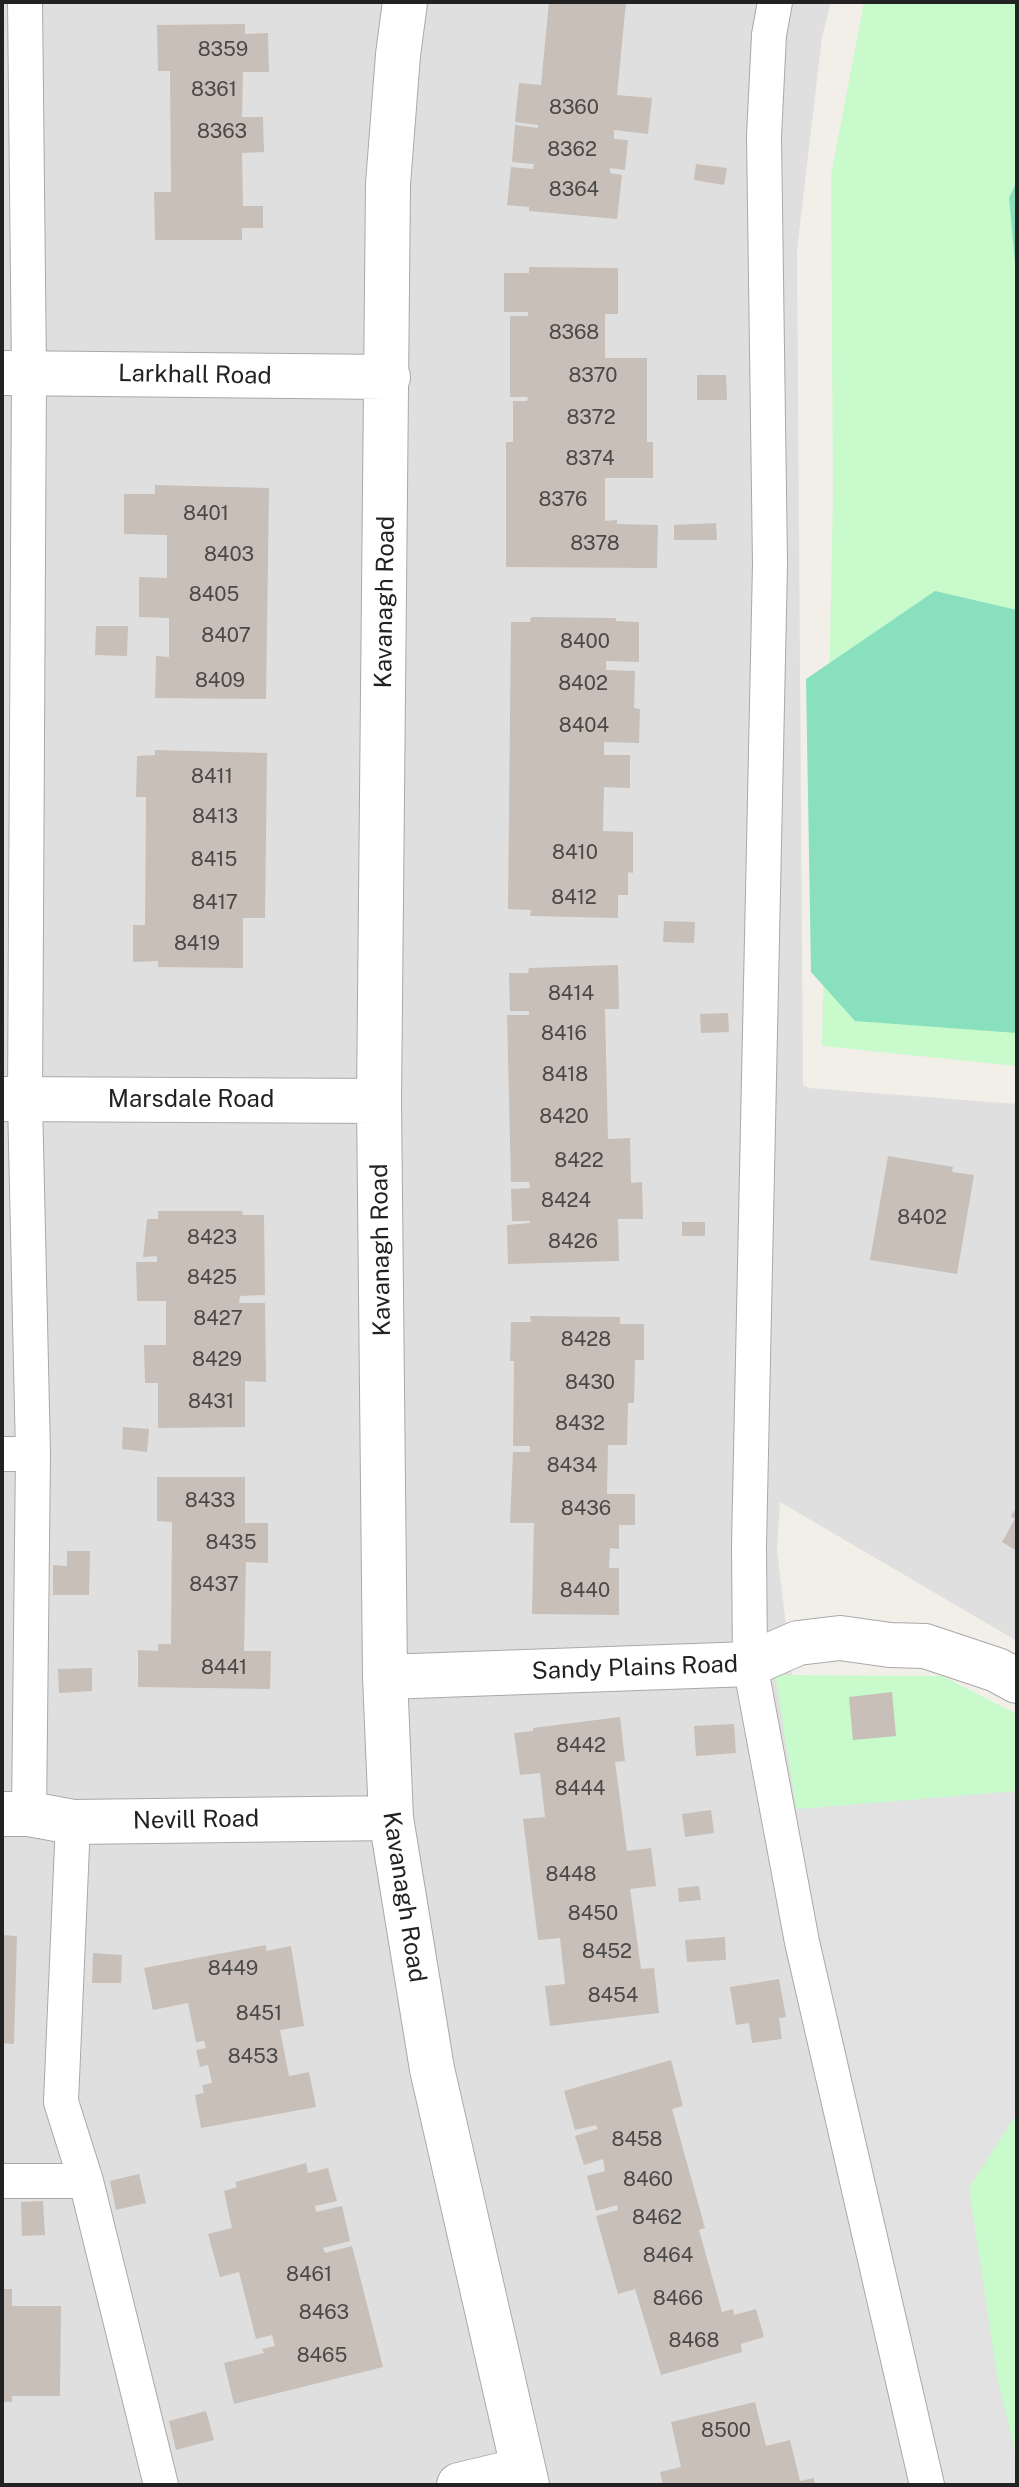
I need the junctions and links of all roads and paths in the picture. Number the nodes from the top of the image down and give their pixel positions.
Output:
1 (405, 2) edge
2 (775, 2) edge
3 (17, 5) edge
4 (16, 373) edge
5 (388, 377) junction
6 (15, 731) edge
7 (14, 1100) edge
8 (379, 1101) junction
9 (18, 1454) edge
10 (750, 1664) junction
11 (385, 1677) junction
12 (1017, 1681) edge
13 (15, 1814) edge
14 (391, 1818) junction
15 (73, 1822) junction
16 (2, 2181) edge
17 (86, 2181) junction
18 (524, 2477) edge
19 (161, 2485) edge
20 (459, 2485) edge
21 (927, 2485) edge

1 - 5 street, Kavanagh Road
2 - 10 lane
3 - 4 lane
4 - 5 street, Larkhall Road
4 - 6 lane
5 - 8 street, Kavanagh Road
6 - 7 lane
7 - 8 street, Marsdale Road
7 - 9 lane
8 - 11 street, Kavanagh Road
9 - 13 lane
10 - 11 street, Sandy Plains Road
10 - 12 street, Sandy Plains Road
10 - 21 lane
11 - 14 street, Kavanagh Road
13 - 15 street, Nevill Road
14 - 15 street, Nevill Road
14 - 18 street, Kavanagh Road
15 - 17 lane
16 - 17 lane
17 - 19 lane
18 - 20 street

